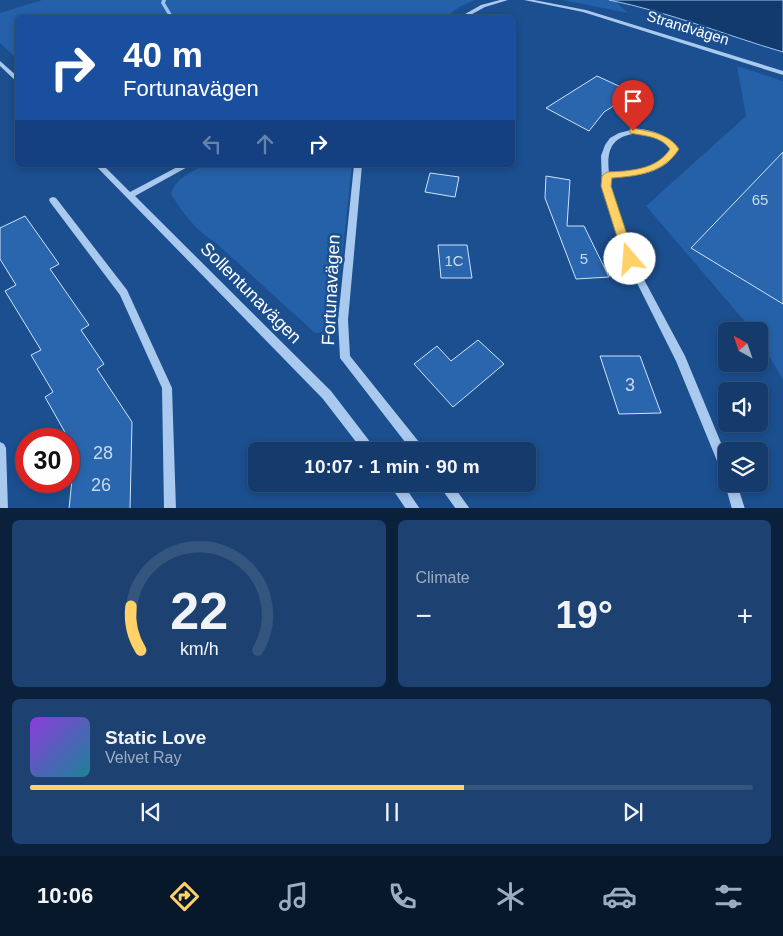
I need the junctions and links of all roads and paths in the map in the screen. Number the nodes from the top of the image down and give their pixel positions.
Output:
1 (506, 0) edge
2 (526, 0) edge
3 (466, 15) edge
4 (0, 63) edge
5 (783, 73) edge
6 (15, 78) edge
7 (102, 167) edge
8 (182, 167) edge
9 (358, 167) edge
10 (607, 176) junction
11 (129, 196) junction
12 (53, 200) dead end
13 (363, 442) edge
14 (412, 442) edge
15 (0, 448) edge
16 (718, 450) edge
17 (401, 492) edge
18 (451, 492) edge
19 (734, 492) edge
20 (2, 508) edge
21 (170, 508) edge
22 (414, 508) edge
23 (464, 508) edge
24 (739, 508) edge

1 - 3 street
2 - 5 street, Strandvägen
4 - 6 street
7 - 11 street, Sollentunavägen
8 - 11 street
9 - 14 street, Fortunavägen
10 - 10 street
10 - 16 street
11 - 13 street, Sollentunavägen
12 - 21 street
15 - 20 street
17 - 22 street
18 - 23 street
19 - 24 street

